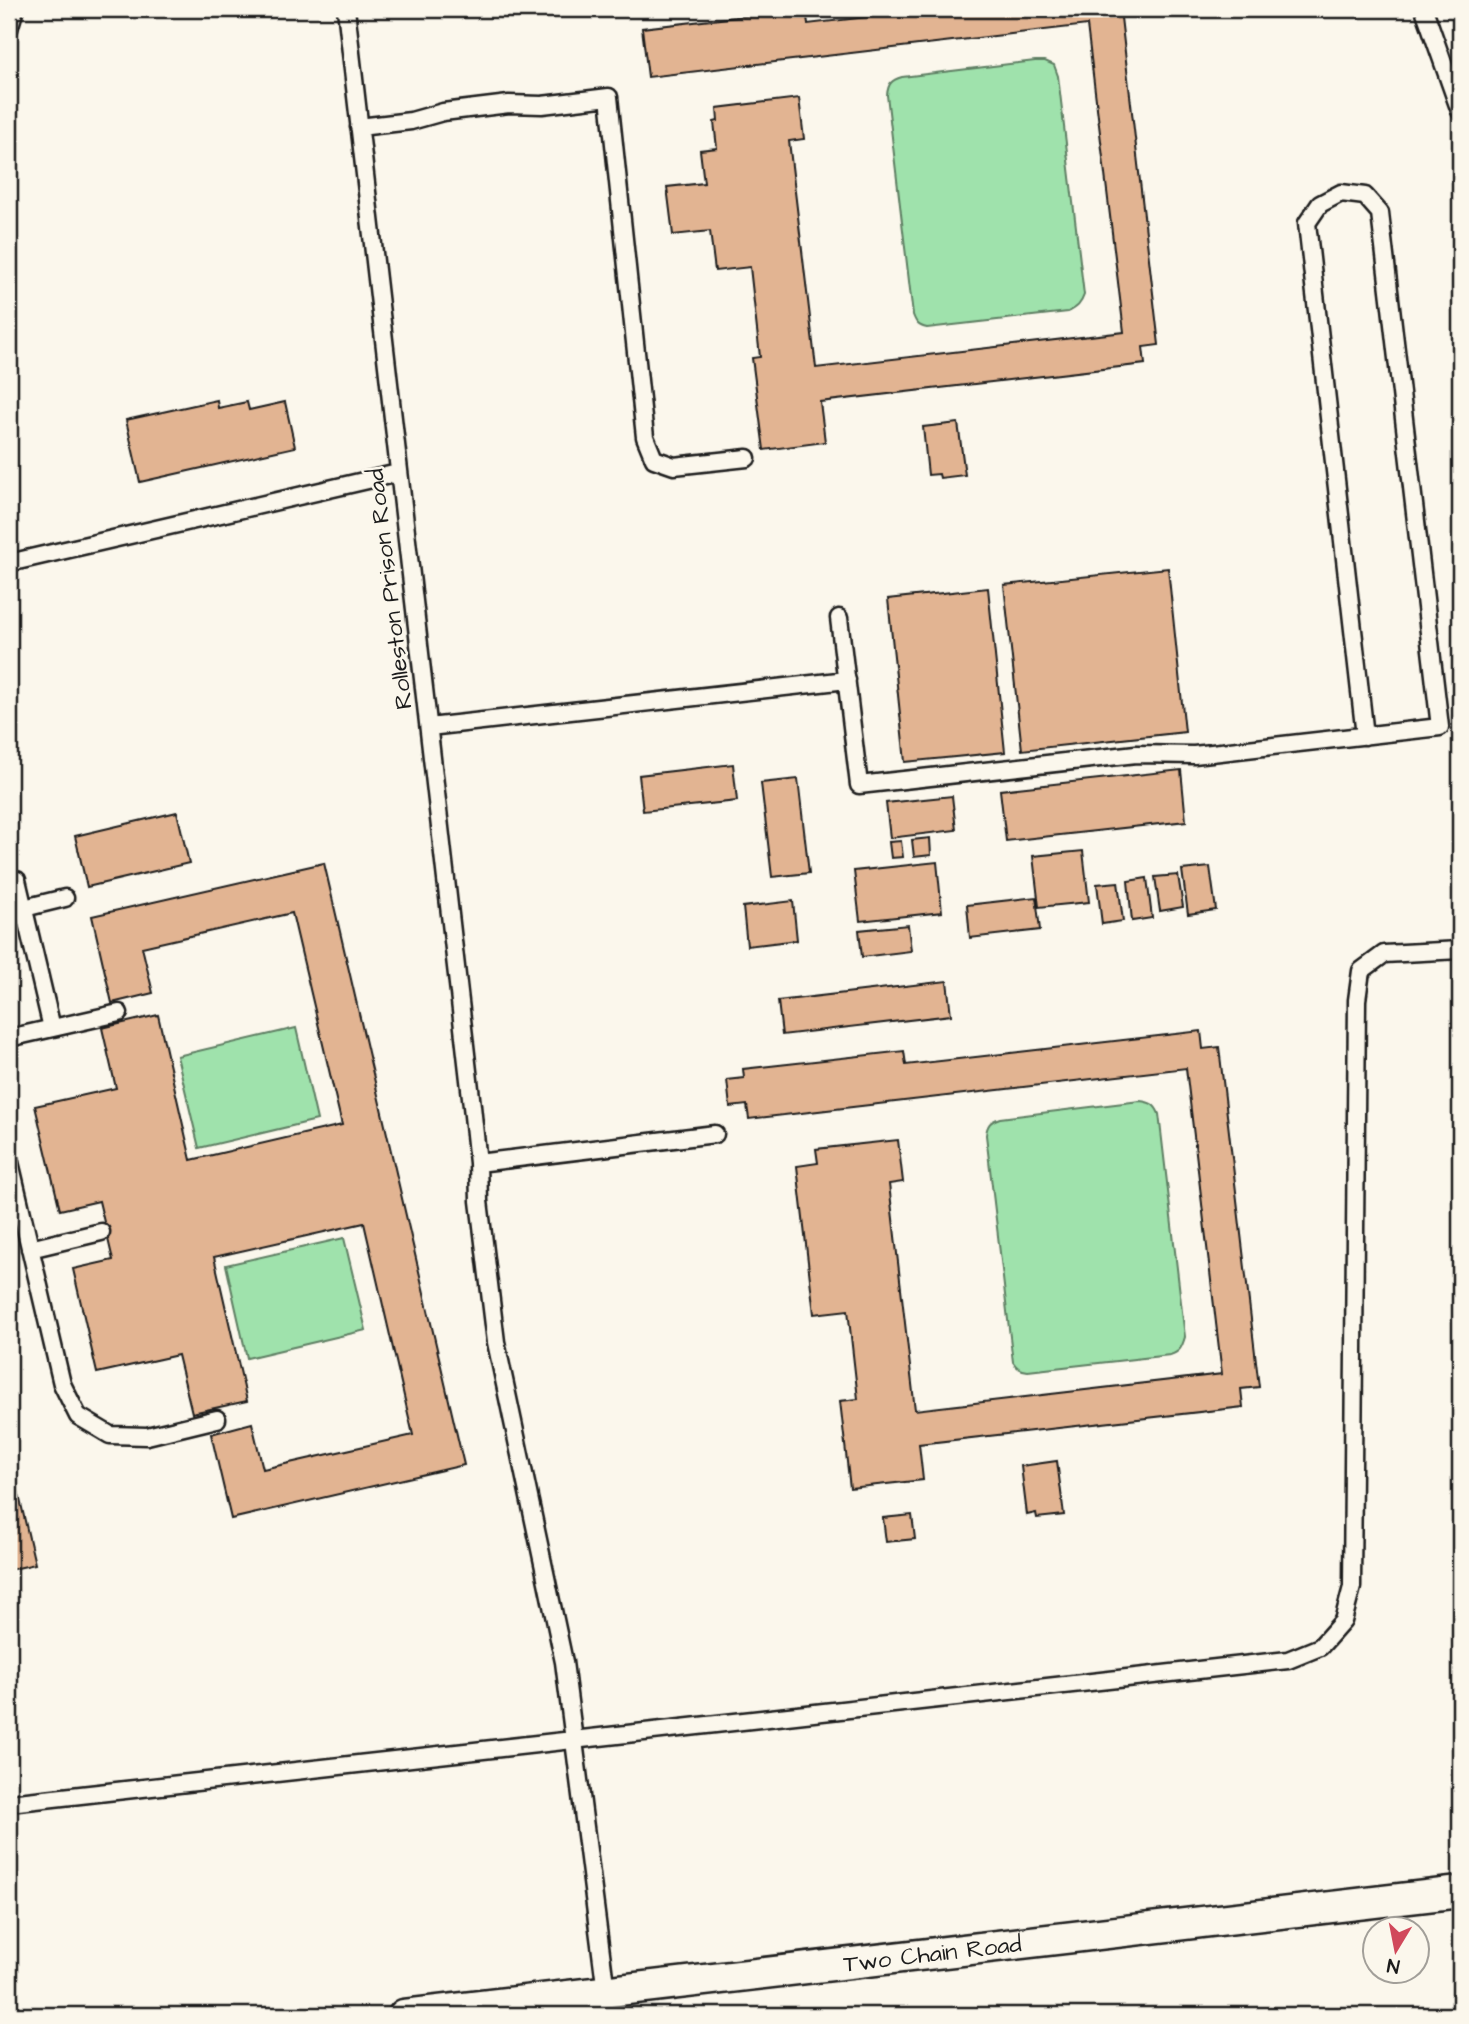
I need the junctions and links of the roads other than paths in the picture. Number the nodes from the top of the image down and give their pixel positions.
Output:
1 (15, 9) edge
2 (345, 9) edge
3 (1424, 9) edge
4 (9, 29) edge
5 (1460, 111) edge
6 (359, 127) junction
7 (747, 458) dead end
8 (398, 473) junction
9 (9, 563) edge
10 (839, 618) dead end
11 (847, 680) junction
12 (429, 727) junction
13 (1364, 736) junction
14 (17, 880) dead end
15 (65, 898) dead end
16 (23, 908) junction
17 (1460, 950) edge
18 (119, 1013) dead end
19 (51, 1028) junction
20 (9, 1038) edge
21 (715, 1135) dead end
22 (9, 1158) edge
23 (478, 1163) junction
24 (101, 1232) dead end
25 (30, 1249) junction
26 (217, 1419) dead end
27 (575, 1739) junction
28 (9, 1803) edge
29 (1460, 1892) edge
30 (606, 1992) junction
31 (404, 2015) edge

1 - 4 lane
2 - 6 lane, Rolleston Prison Road
3 - 5 lane
6 - 7 lane
6 - 8 lane, Rolleston Prison Road
8 - 9 lane
8 - 12 lane, Rolleston Prison Road
10 - 11 lane
11 - 12 lane
11 - 13 lane
12 - 23 lane, Rolleston Prison Road
13 - 13 lane
14 - 16 lane
15 - 16 lane
16 - 19 lane
17 - 27 lane
18 - 19 lane
19 - 20 lane
21 - 23 lane
22 - 25 lane
23 - 27 lane, Rolleston Prison Road
24 - 25 lane
25 - 26 lane
27 - 28 lane
27 - 30 lane, Rolleston Prison Road
29 - 30 street, Two Chain Road
30 - 31 street, Two Chain Road

